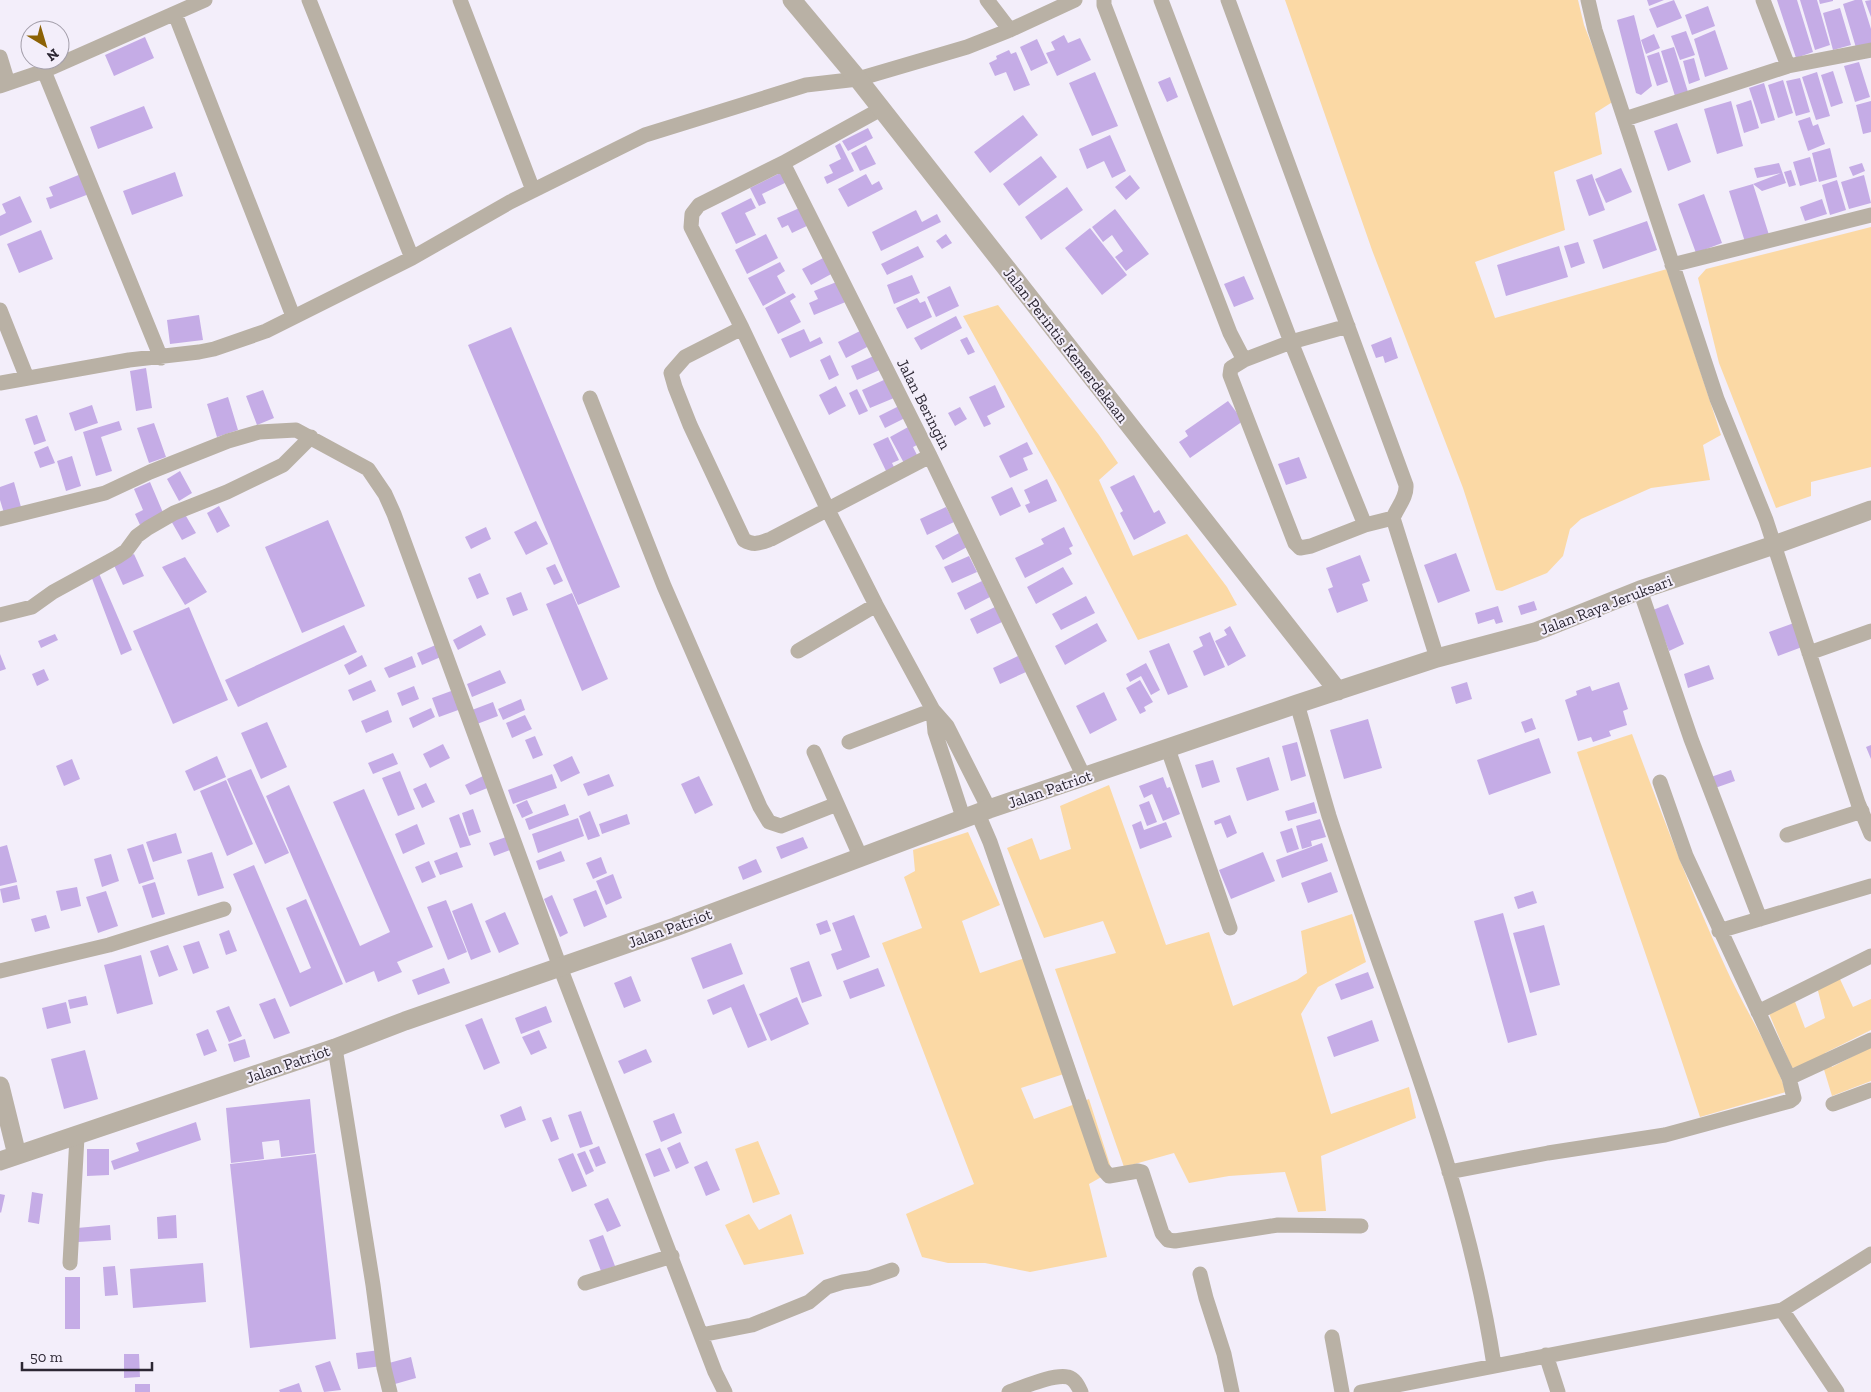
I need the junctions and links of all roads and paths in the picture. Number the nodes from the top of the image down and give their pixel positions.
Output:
1 (205, 0) edge
2 (308, 0) edge
3 (460, 0) edge
4 (792, 0) edge
5 (987, 0) edge
6 (1075, 0) edge
7 (1104, 0) edge
8 (1161, 0) edge
9 (1228, 0) edge
10 (1588, 0) edge
11 (1763, 0) edge
12 (175, 14) junction
13 (1010, 30) junction
14 (1871, 50) edge
15 (0, 57) edge
16 (1788, 66) junction
17 (44, 71) junction
18 (858, 79) junction
19 (4, 84) edge
20 (881, 109) junction
21 (1625, 119) junction
22 (783, 163) junction
23 (533, 190) junction
24 (1871, 215) edge
25 (412, 258) junction
26 (1672, 265) junction
27 (0, 310) edge
28 (293, 316) junction
29 (1348, 326) junction
30 (742, 328) junction
31 (1291, 342) junction
32 (161, 358) junction
33 (1244, 360) junction
34 (27, 378) junction
35 (0, 383) edge
36 (590, 398) dead end
37 (311, 437) junction
38 (930, 456) junction
39 (828, 510) junction
40 (1871, 510) edge
41 (1393, 518) junction
42 (0, 519) edge
43 (1365, 525) junction
44 (1772, 541) junction
45 (1640, 590) junction
46 (876, 605) junction
47 (0, 615) edge
48 (1871, 631) edge
49 (798, 651) dead end
50 (1809, 653) junction
51 (1437, 658) junction
52 (1338, 691) junction
53 (1297, 704) junction
54 (933, 710) junction
55 (849, 742) dead end
56 (1168, 749) junction
57 (814, 752) dead end
58 (1081, 770) junction
59 (1660, 782) dead end
60 (837, 804) junction
61 (1864, 804) edge
62 (975, 810) junction
63 (1871, 834) edge
64 (1787, 835) dead end
65 (859, 853) junction
66 (1871, 886) edge
67 (224, 909) dead end
68 (1760, 919) junction
69 (1230, 928) dead end
70 (1719, 931) junction
71 (1871, 956) edge
72 (560, 967) junction
73 (0, 971) edge
74 (1758, 1012) junction
75 (1871, 1040) edge
76 (334, 1048) junction
77 (1789, 1078) junction
78 (0, 1086) edge
79 (1871, 1090) edge
80 (1833, 1104) dead end
81 (77, 1137) junction
82 (8, 1158) edge
83 (1449, 1172) junction
84 (1361, 1226) dead end
85 (1871, 1254) edge
86 (672, 1256) junction
87 (70, 1263) dead end
88 (892, 1270) dead end
89 (1200, 1274) dead end
90 (585, 1282) dead end
91 (1782, 1310) junction
92 (701, 1335) junction
93 (1332, 1337) dead end
94 (1546, 1355) junction
95 (1494, 1365) junction
96 (390, 1392) edge
97 (725, 1392) edge
98 (1009, 1392) edge
99 (1081, 1392) edge
100 (1232, 1392) edge
101 (1342, 1392) edge
102 (1361, 1392) edge
103 (1558, 1392) edge
104 (1837, 1392) edge

1 - 12 street
2 - 25 street
3 - 23 street
4 - 18 street, Jalan Perintis Kemerdekaan
5 - 13 street
6 - 13 street
7 - 33 street
8 - 31 street
9 - 29 street
10 - 21 street
11 - 16 street
12 - 17 street
12 - 28 street
13 - 18 street
14 - 16 street
15 - 19 street
16 - 21 street
17 - 19 street
17 - 32 street
18 - 20 street, Jalan Perintis Kemerdekaan
18 - 23 street
20 - 22 street
20 - 52 street, Jalan Perintis Kemerdekaan
21 - 26 street
22 - 30 street
22 - 38 street, Jalan Beringin
23 - 25 street
24 - 26 street
25 - 28 street
26 - 44 street
27 - 34 street
28 - 32 street
29 - 31 street
29 - 41 street
30 - 39 street
30 - 39 street
31 - 33 street
31 - 43 street
32 - 34 street
33 - 43 street
34 - 35 street
36 - 60 street
37 - 42 street
37 - 47 street
37 - 72 street
38 - 39 street
38 - 58 street, Jalan Beringin
39 - 46 street
40 - 44 street, Jalan Raya Jeruksari
41 - 43 street
41 - 51 street
44 - 45 street, Jalan Raya Jeruksari
44 - 50 street
45 - 51 street, Jalan Raya Jeruksari
45 - 68 street
46 - 49 street
46 - 54 street
48 - 50 street
50 - 61 street
51 - 52 street, Jalan Raya Jeruksari
52 - 53 street, Jalan Patriot
53 - 56 street, Jalan Patriot
53 - 83 street
54 - 55 street
54 - 62 street
54 - 62 street
56 - 58 street, Jalan Patriot
56 - 69 street
57 - 60 street
58 - 62 street, Jalan Patriot
59 - 70 street
60 - 65 street
61 - 63 street
61 - 64 street
62 - 65 street, Jalan Patriot
62 - 84 street
65 - 72 street, Jalan Patriot
66 - 68 street
67 - 73 street
68 - 70 street
70 - 74 street
71 - 74 street
72 - 76 street, Jalan Patriot
72 - 86 street
74 - 77 street
75 - 77 street
76 - 81 street, Jalan Patriot
76 - 96 street
77 - 83 street
78 - 82 street
79 - 80 street
81 - 82 street, Jalan Patriot
81 - 87 street
83 - 95 street
85 - 91 street
86 - 90 street
86 - 92 street
88 - 92 street
89 - 100 street
91 - 94 street
91 - 104 street
92 - 97 street
93 - 101 street
94 - 95 street
94 - 103 street
95 - 102 street
98 - 99 street

